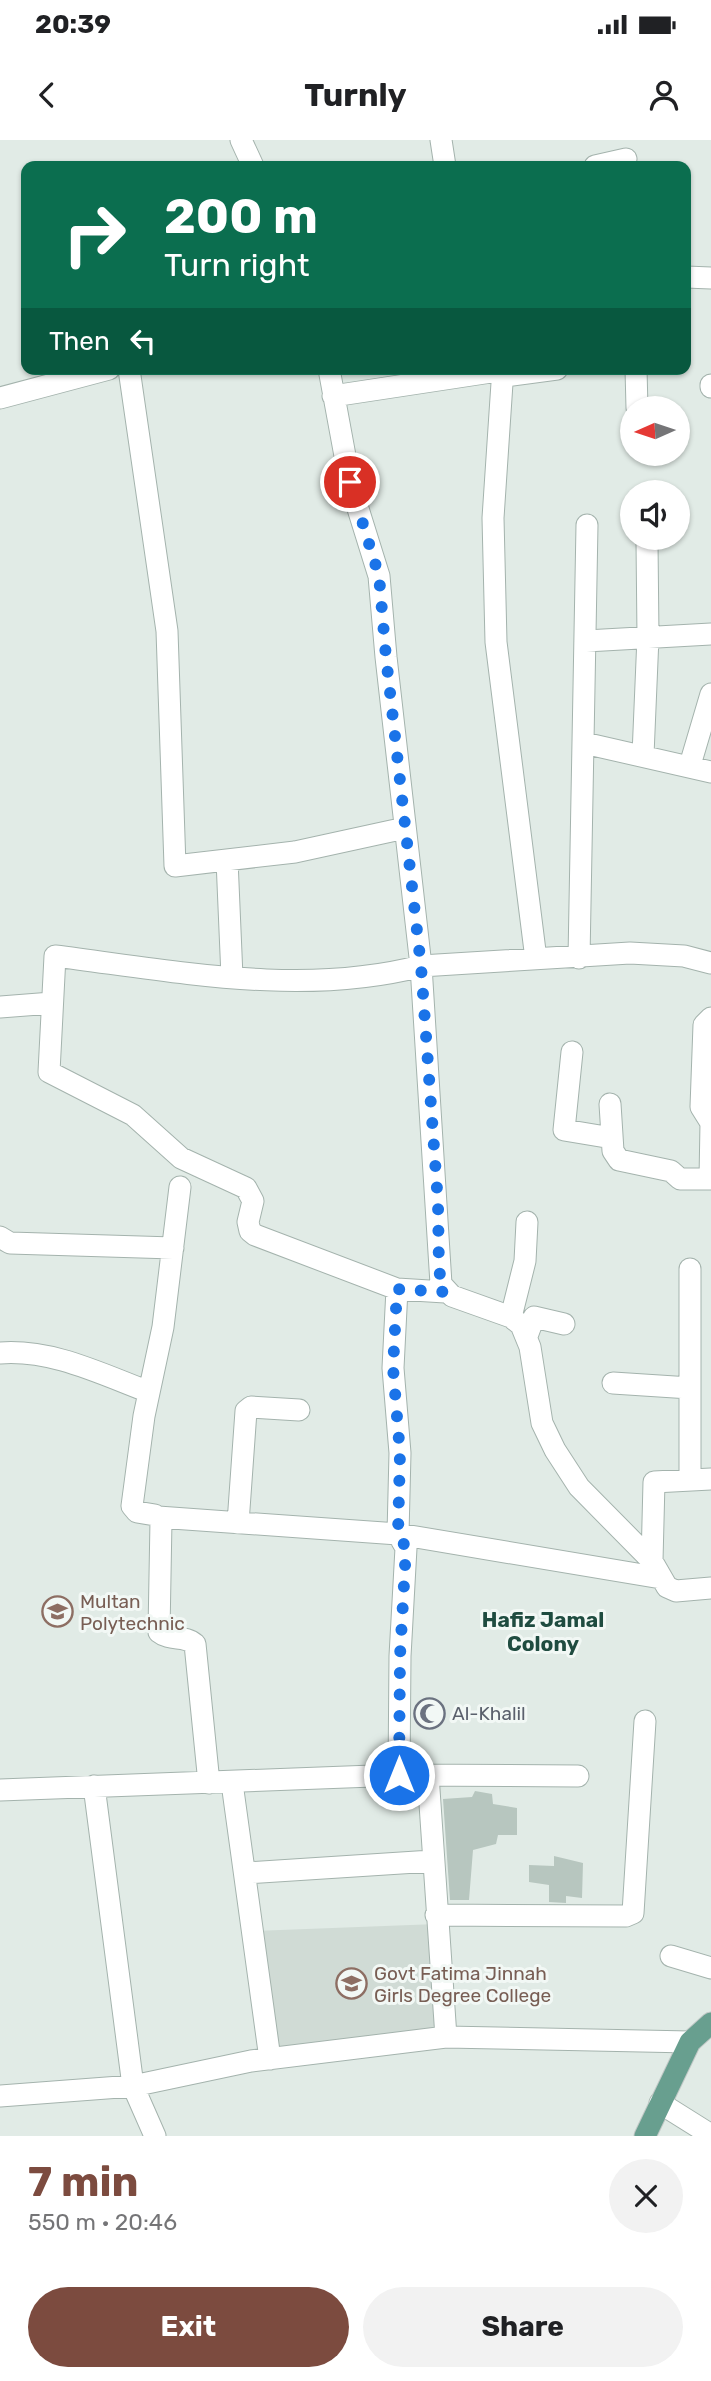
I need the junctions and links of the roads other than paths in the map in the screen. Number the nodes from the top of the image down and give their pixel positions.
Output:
1 (241, 140) edge
2 (441, 140) edge
3 (252, 161) edge
4 (444, 161) edge
5 (691, 277) edge
6 (711, 278) edge
7 (86, 375) edge
8 (130, 375) edge
9 (329, 375) edge
10 (456, 375) edge
11 (502, 375) edge
12 (513, 375) edge
13 (636, 375) edge
14 (506, 376) junction
15 (333, 396) junction
16 (637, 396) edge
17 (0, 398) edge
18 (587, 525) dead end
19 (647, 550) edge
20 (711, 634) edge
21 (648, 637) junction
22 (586, 641) junction
23 (711, 694) edge
24 (584, 743) junction
25 (643, 755) junction
26 (690, 765) junction
27 (711, 772) edge
28 (405, 828) junction
29 (227, 860) junction
30 (579, 958) junction
31 (536, 959) junction
32 (711, 963) edge
33 (421, 966) junction
34 (232, 977) junction
35 (52, 1003) junction
36 (0, 1007) edge
37 (711, 1018) edge
38 (572, 1052) dead end
39 (610, 1104) dead end
40 (612, 1138) junction
41 (710, 1179) edge
42 (180, 1187) dead end
43 (527, 1222) dead end
44 (0, 1237) edge
45 (173, 1248) junction
46 (690, 1269) dead end
47 (397, 1289) junction
48 (445, 1292) junction
49 (512, 1317) junction
50 (564, 1324) dead end
51 (527, 1336) junction
52 (0, 1353) edge
53 (613, 1382) dead end
54 (690, 1388) junction
55 (149, 1392) junction
56 (299, 1410) dead end
57 (701, 1479) edge
58 (158, 1517) junction
59 (238, 1523) junction
60 (398, 1534) junction
61 (656, 1569) junction
62 (711, 1588) edge
63 (645, 1721) dead end
64 (399, 1775) junction
65 (428, 1775) junction
66 (578, 1776) dead end
67 (209, 1783) junction
68 (232, 1783) junction
69 (94, 1786) junction
70 (0, 1790) edge
71 (432, 1861) junction
72 (245, 1873) junction
73 (436, 1915) junction
74 (671, 1956) dead end
75 (711, 1968) edge
76 (711, 2022) edge
77 (446, 2037) junction
78 (690, 2042) junction
79 (270, 2059) junction
80 (133, 2086) junction
81 (0, 2096) edge
82 (660, 2103) junction
83 (711, 2135) edge
84 (155, 2136) edge
85 (645, 2136) edge

1 - 3 street
2 - 4 street
5 - 6 street
7 - 17 street
8 - 29 street
9 - 15 street
10 - 15 street
11 - 14 street
12 - 14 street
13 - 16 street
14 - 31 street
15 - 28 street
18 - 22 street
19 - 21 street
20 - 21 street
21 - 22 street
21 - 25 street
22 - 24 street
23 - 26 street
24 - 25 street
24 - 30 street
25 - 26 street
26 - 27 street
28 - 29 street
28 - 33 street
29 - 34 street
30 - 31 street
30 - 32 street
31 - 33 street
33 - 34 street
33 - 48 street
34 - 35 street
35 - 36 street
35 - 47 street
37 - 41 street
38 - 40 street
39 - 40 street
40 - 41 street
42 - 45 street
43 - 49 street
44 - 45 street
45 - 55 street
46 - 54 street
47 - 48 street
47 - 60 street
48 - 49 street
49 - 51 street
50 - 51 street
51 - 61 street
52 - 55 street
53 - 54 street
54 - 57 street
55 - 58 street
56 - 59 street
57 - 61 street
58 - 59 street
58 - 67 street
59 - 60 street
60 - 61 street
60 - 64 street
61 - 62 street
63 - 73 street
64 - 65 street
64 - 68 street
65 - 66 street
65 - 71 street
67 - 68 street
67 - 69 street
68 - 72 street
69 - 70 street
69 - 80 street
71 - 72 street
71 - 73 street
72 - 79 street
73 - 77 street
74 - 75 street
76 - 78 main road
77 - 78 street
77 - 79 street
78 - 82 main road
79 - 80 street
80 - 81 street
80 - 84 street
82 - 83 street
82 - 85 main road

